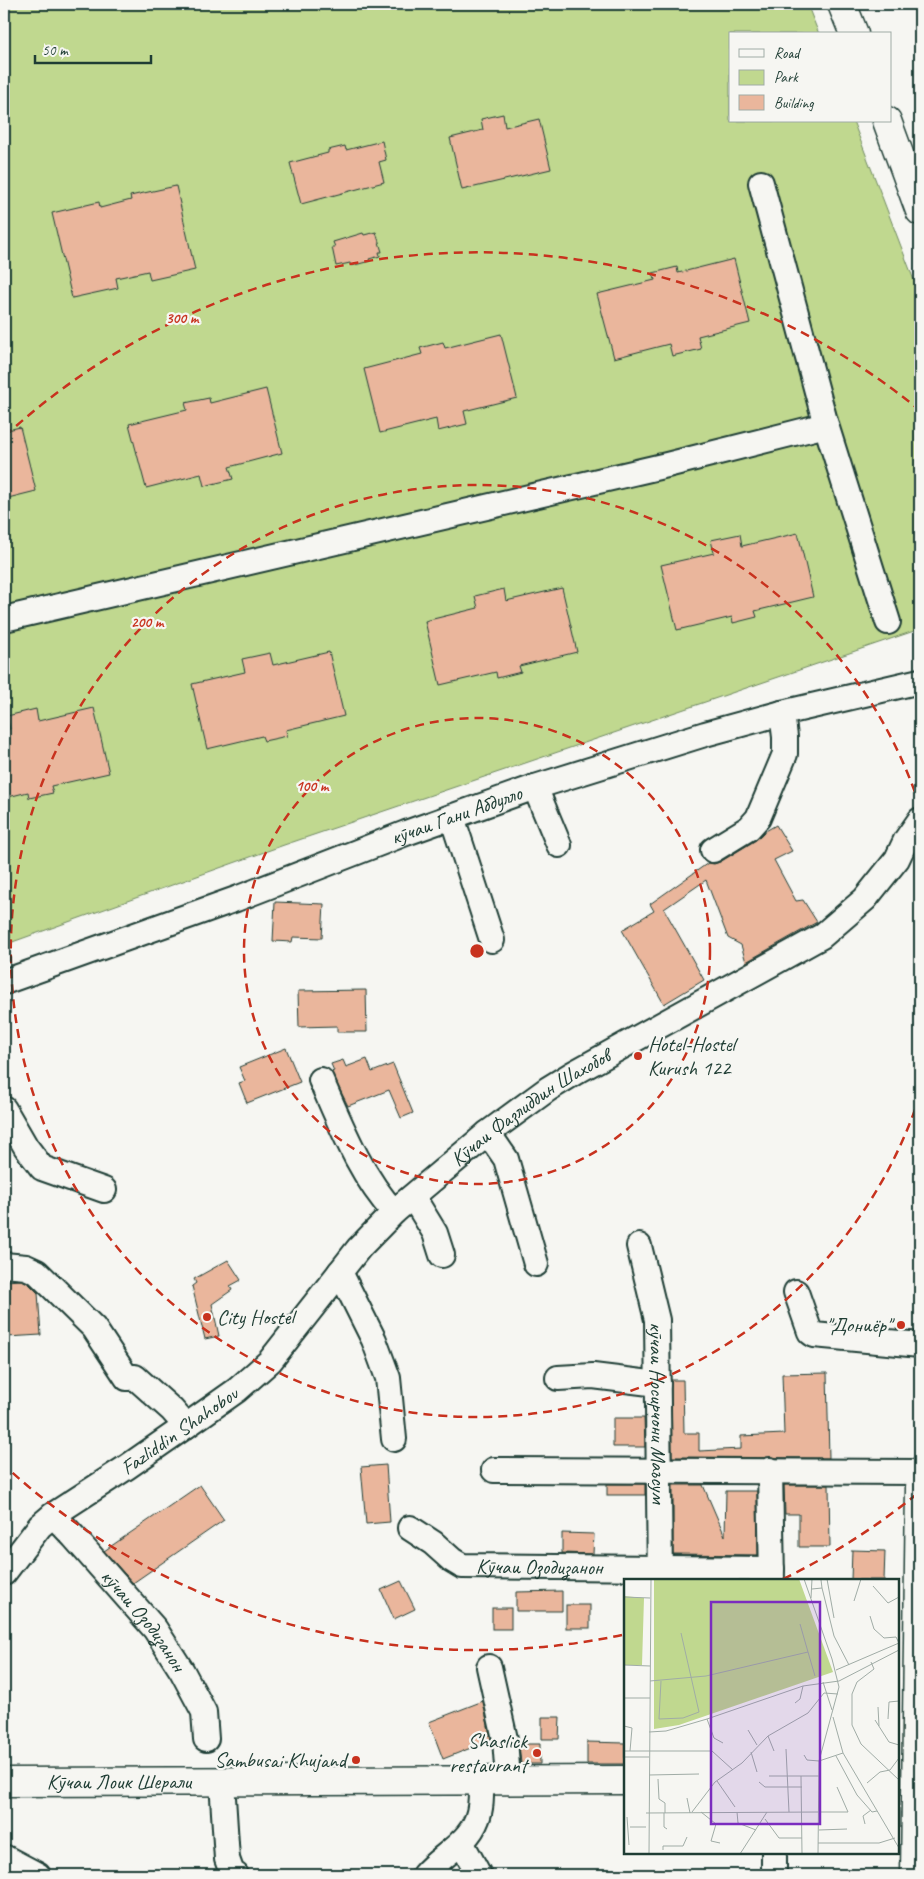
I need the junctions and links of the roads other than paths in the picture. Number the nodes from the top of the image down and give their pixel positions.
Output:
1 (842, 4) edge
2 (853, 32) edge
3 (887, 122) edge
4 (762, 183) dead end
5 (920, 211) edge
6 (826, 426) junction
7 (4, 619) edge
8 (888, 622) dead end
9 (920, 681) edge
10 (782, 714) junction
11 (535, 788) junction
12 (452, 817) junction
13 (920, 820) edge
14 (559, 845) dead end
15 (713, 850) dead end
16 (492, 940) dead end
17 (4, 982) edge
18 (321, 1080) dead end
19 (4, 1109) edge
20 (488, 1133) junction
21 (104, 1190) dead end
22 (413, 1196) junction
23 (394, 1212) junction
24 (639, 1246) dead end
25 (442, 1255) dead end
26 (536, 1264) dead end
27 (9, 1265) edge
28 (340, 1272) junction
29 (796, 1292) dead end
30 (920, 1345) edge
31 (558, 1378) dead end
32 (658, 1384) junction
33 (186, 1426) junction
34 (394, 1439) dead end
35 (494, 1470) dead end
36 (659, 1470) junction
37 (770, 1470) junction
38 (920, 1472) edge
39 (920, 1486) edge
40 (53, 1515) junction
41 (410, 1528) dead end
42 (4, 1573) edge
43 (660, 1574) edge
44 (772, 1575) edge
45 (489, 1668) dead end
46 (206, 1739) dead end
47 (494, 1780) junction
48 (624, 1780) edge
49 (911, 1781) edge
50 (4, 1782) edge
51 (222, 1782) junction
52 (461, 1842) junction
53 (774, 1854) edge
54 (4, 1856) edge
55 (38, 1875) edge
56 (236, 1875) edge
57 (424, 1875) edge
58 (479, 1875) edge
59 (774, 1875) edge
60 (915, 1875) edge

1 - 2 main road
3 - 5 main road
4 - 6 street
6 - 7 street
6 - 8 street
9 - 10 street, кӯчаи Гани Абдулло
10 - 11 street, кӯчаи Гани Абдулло
10 - 15 street
11 - 12 street, кӯчаи Гани Абдулло
11 - 14 street
12 - 16 street
12 - 17 street, кӯчаи Гани Абдулло
13 - 20 street, Кӯчаи Фазлиддин Шахобов
18 - 23 street
19 - 21 street
20 - 22 street, Кӯчаи Фазлиддин Шахобов
20 - 26 street
22 - 23 street, Кӯчаи Фазлиддин Шахобов
22 - 25 street
23 - 28 street, Кӯчаи Фазлиддин Шахобов
24 - 32 street, кӯчаи Носирчони Маъсум
27 - 33 street
28 - 33 street, Fazliddin Shahobov
28 - 34 street
29 - 30 street
31 - 32 street
32 - 36 street, кӯчаи Носирчони Маъсум
33 - 40 street, Fazliddin Shahobov
35 - 36 street
36 - 37 street
36 - 43 street, кӯчаи Носирчони Маъсум
37 - 38 street
37 - 44 street
39 - 49 main road
40 - 42 street, Fazliddin Shahobov
40 - 46 street, кӯчаи Озодизанон
41 - 43 street, Кӯчаи Озодизанон
43 - 44 street, Кӯчаи Озодизанон
45 - 47 street
47 - 48 main road, Кӯчаи Лоик Шерали
47 - 51 main road, Кӯчаи Лоик Шерали
47 - 52 street
49 - 60 main road
50 - 51 main road, Кӯчаи Лоик Шерали
51 - 56 street
52 - 57 street
52 - 58 street
53 - 59 street
54 - 55 street

